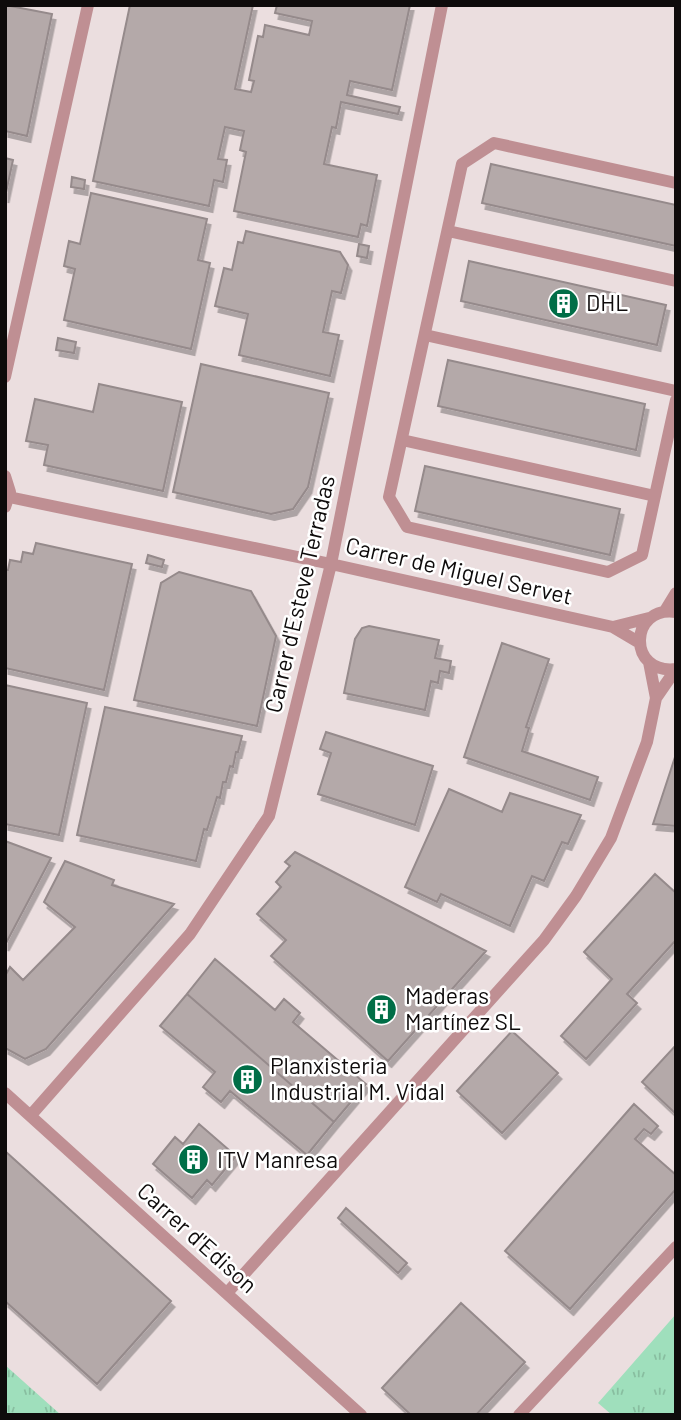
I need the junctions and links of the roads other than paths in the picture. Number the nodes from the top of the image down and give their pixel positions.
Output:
1 (88, 5) edge
2 (442, 5) edge
3 (676, 183) edge
4 (447, 231) junction
5 (676, 281) edge
6 (425, 335) junction
7 (5, 377) edge
8 (676, 391) edge
9 (676, 400) edge
10 (402, 440) junction
11 (5, 475) edge
12 (655, 496) junction
13 (7, 502) edge
14 (331, 564) junction
15 (676, 593) edge
16 (670, 611) edge
17 (649, 618) junction
18 (612, 627) junction
19 (640, 643) junction
20 (649, 662) junction
21 (676, 669) edge
22 (656, 698) junction
23 (5, 1093) edge
24 (31, 1115) junction
25 (676, 1247) edge
26 (227, 1293) junction
27 (360, 1415) edge
28 (519, 1415) edge

1 - 7 street
2 - 14 street, Carrer d'Esteve Terradas
3 - 4 street
4 - 5 street
4 - 6 street
6 - 8 street
6 - 10 street
9 - 12 street
10 - 12 street
10 - 12 street
11 - 13 street
13 - 14 street, Carrer de Miguel Servet
14 - 18 street, Carrer de Miguel Servet
14 - 24 street, Carrer d'Esteve Terradas
15 - 16 street
16 - 17 street, Carrer de Miguel Servet
17 - 18 street, Carrer de Miguel Servet
17 - 19 street
18 - 19 street, Carrer de Miguel Servet
19 - 20 street
20 - 21 street
20 - 22 street
21 - 22 street
22 - 26 street
23 - 24 street, Carrer d'Edison
24 - 26 street, Carrer d'Edison
25 - 28 street
26 - 27 street, Carrer d'Edison

